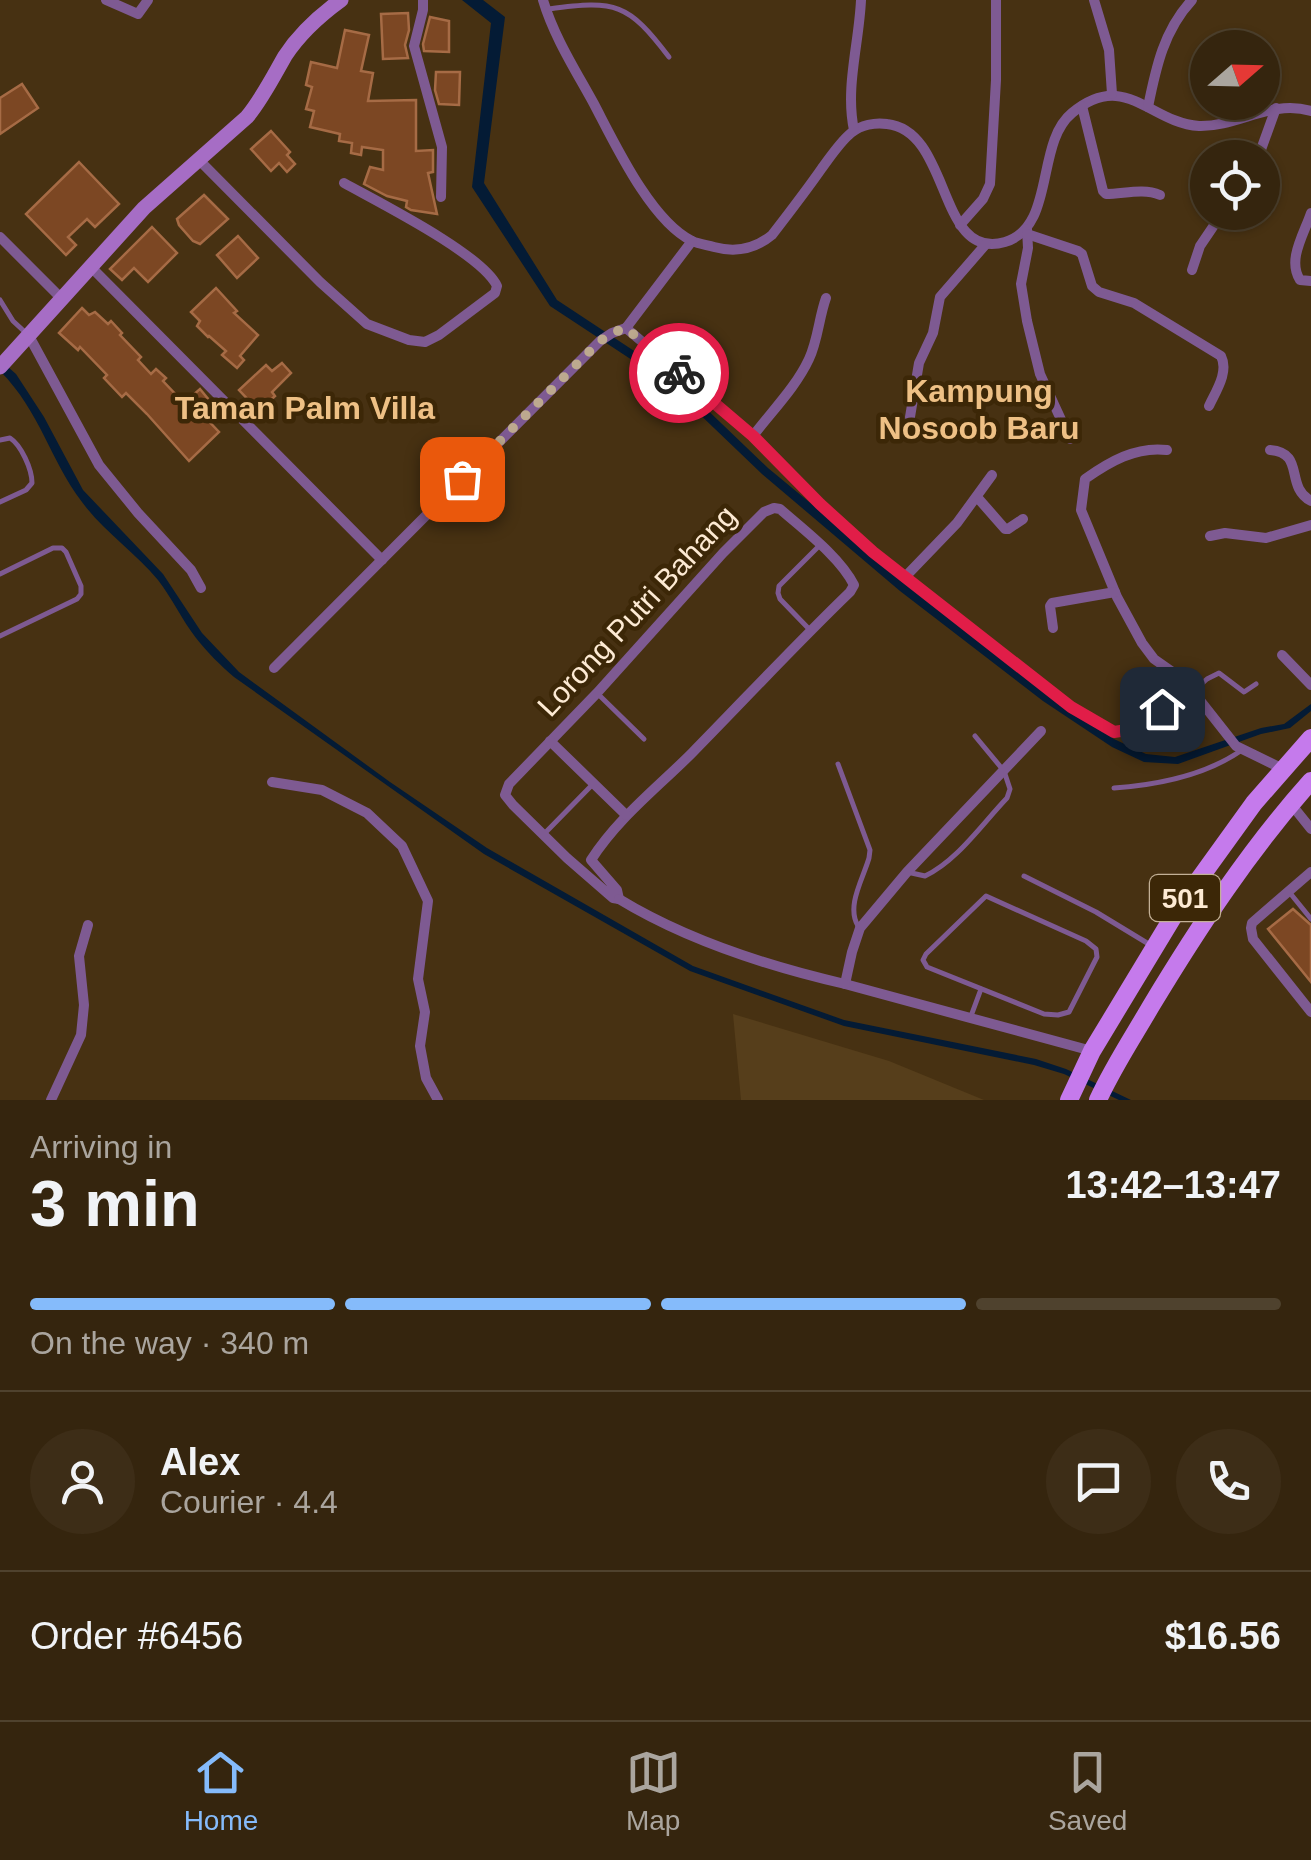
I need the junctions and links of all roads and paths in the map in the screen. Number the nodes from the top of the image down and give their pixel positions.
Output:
1 (106, 0) edge
2 (148, 0) edge
3 (342, 0) edge
4 (422, 0) edge
5 (861, 0) edge
6 (996, 0) edge
7 (1095, 0) edge
8 (1192, 0) edge
9 (544, 5) edge
10 (669, 57) dead end
11 (1112, 94) junction
12 (1082, 106) junction
13 (1148, 107) junction
14 (1280, 108) edge
15 (1311, 111) edge
16 (1232, 120) edge
17 (854, 130) junction
18 (198, 159) junction
19 (344, 183) dead end
20 (1160, 195) dead end
21 (441, 196) dead end
22 (1311, 213) edge
23 (960, 224) junction
24 (1211, 230) edge
25 (1027, 231) junction
26 (0, 237) edge
27 (692, 241) junction
28 (986, 244) junction
29 (90, 266) junction
30 (1192, 270) dead end
31 (1311, 281) edge
32 (61, 298) junction
33 (826, 298) dead end
34 (0, 300) edge
35 (626, 328) junction
36 (29, 336) junction
37 (5, 356) edge
38 (1209, 406) dead end
39 (910, 417) dead end
40 (753, 436) junction
41 (1070, 439) dead end
42 (0, 440) edge
43 (1167, 450) dead end
44 (1270, 450) dead end
45 (992, 476) dead end
46 (977, 497) junction
47 (1311, 501) edge
48 (0, 502) edge
49 (1023, 519) dead end
50 (1311, 526) edge
51 (1210, 536) dead end
52 (820, 545) junction
53 (382, 560) junction
54 (0, 574) edge
55 (906, 576) junction
56 (201, 588) dead end
57 (1115, 592) junction
58 (1053, 628) dead end
59 (810, 630) junction
60 (0, 636) edge
61 (1282, 655) dead end
62 (274, 668) dead end
63 (1256, 684) dead end
64 (1311, 685) edge
65 (1193, 692) junction
66 (597, 693) junction
67 (1041, 731) dead end
68 (975, 736) dead end
69 (1311, 738) edge
70 (644, 739) dead end
71 (550, 741) junction
72 (1239, 748) junction
73 (838, 764) dead end
74 (1283, 769) junction
75 (1004, 771) junction
76 (1311, 781) edge
77 (272, 782) dead end
78 (593, 784) junction
79 (1114, 788) dead end
80 (1291, 804) junction
81 (626, 815) junction
82 (1311, 829) edge
83 (543, 835) junction
84 (591, 860) junction
85 (582, 871) junction
86 (906, 872) junction
87 (1311, 872) edge
88 (1024, 876) dead end
89 (1288, 891) junction
90 (619, 900) junction
91 (1311, 918) edge
92 (88, 925) dead end
93 (860, 928) junction
94 (1154, 948) junction
95 (846, 984) junction
96 (981, 989) junction
97 (1311, 1012) edge
98 (970, 1019) junction
99 (1092, 1051) junction
100 (1076, 1086) edge
101 (1102, 1093) edge
102 (51, 1100) edge
103 (438, 1100) edge

1 - 2 street
3 - 18 main road
4 - 21 street
5 - 17 street
6 - 23 street
7 - 11 street
8 - 13 street
9 - 10 lane
9 - 27 street
11 - 12 street
11 - 13 street
12 - 20 street
12 - 25 street
13 - 16 street
14 - 15 street
17 - 23 street
17 - 27 street
18 - 19 street
18 - 29 main road
22 - 31 street
23 - 28 street
24 - 30 street
25 - 28 street
25 - 38 street
25 - 41 street
26 - 32 street
27 - 35 street
28 - 39 street
29 - 32 main road
29 - 53 street
32 - 36 main road
33 - 40 street
34 - 36 lane
35 - 40 street
35 - 53 street
36 - 37 main road
36 - 56 street
40 - 55 street
42 - 48 lane
43 - 57 street
44 - 47 street
45 - 46 street
46 - 49 street
46 - 55 street
50 - 51 street
52 - 59 lane
52 - 59 street, Lorong Putri Bahang
52 - 66 street, Lorong Putri Bahang
53 - 62 street
54 - 60 lane
55 - 65 street
57 - 58 street
57 - 65 street
59 - 81 street, Lorong Putri Bahang
61 - 64 street
63 - 65 lane
65 - 72 street
66 - 70 lane
66 - 71 street, Lorong Putri Bahang
67 - 75 street
68 - 75 lane
69 - 74 main road, 501
71 - 78 street
71 - 83 street, Lorong Putri Bahang
72 - 74 street
72 - 79 lane
73 - 93 lane
74 - 94 main road, 501
75 - 86 street
75 - 86 lane
76 - 80 main road, 501
77 - 103 street
78 - 81 street
78 - 83 lane
80 - 82 street
80 - 101 main road, 501
81 - 84 street, Lorong Putri Bahang
83 - 85 street, Lorong Putri Bahang
84 - 85 street, Lorong Putri Bahang
84 - 90 street
85 - 90 street, Lorong Putri Bahang
86 - 93 street
87 - 89 street
88 - 94 lane
89 - 91 lane
89 - 97 street
90 - 95 street, Lorong Putri Bahang
92 - 102 street
93 - 95 street
94 - 99 main road, 501
95 - 98 street, Lorong Putri Bahang
96 - 96 lane
96 - 98 lane
98 - 99 street, Lorong Putri Bahang
99 - 100 main road, 501

